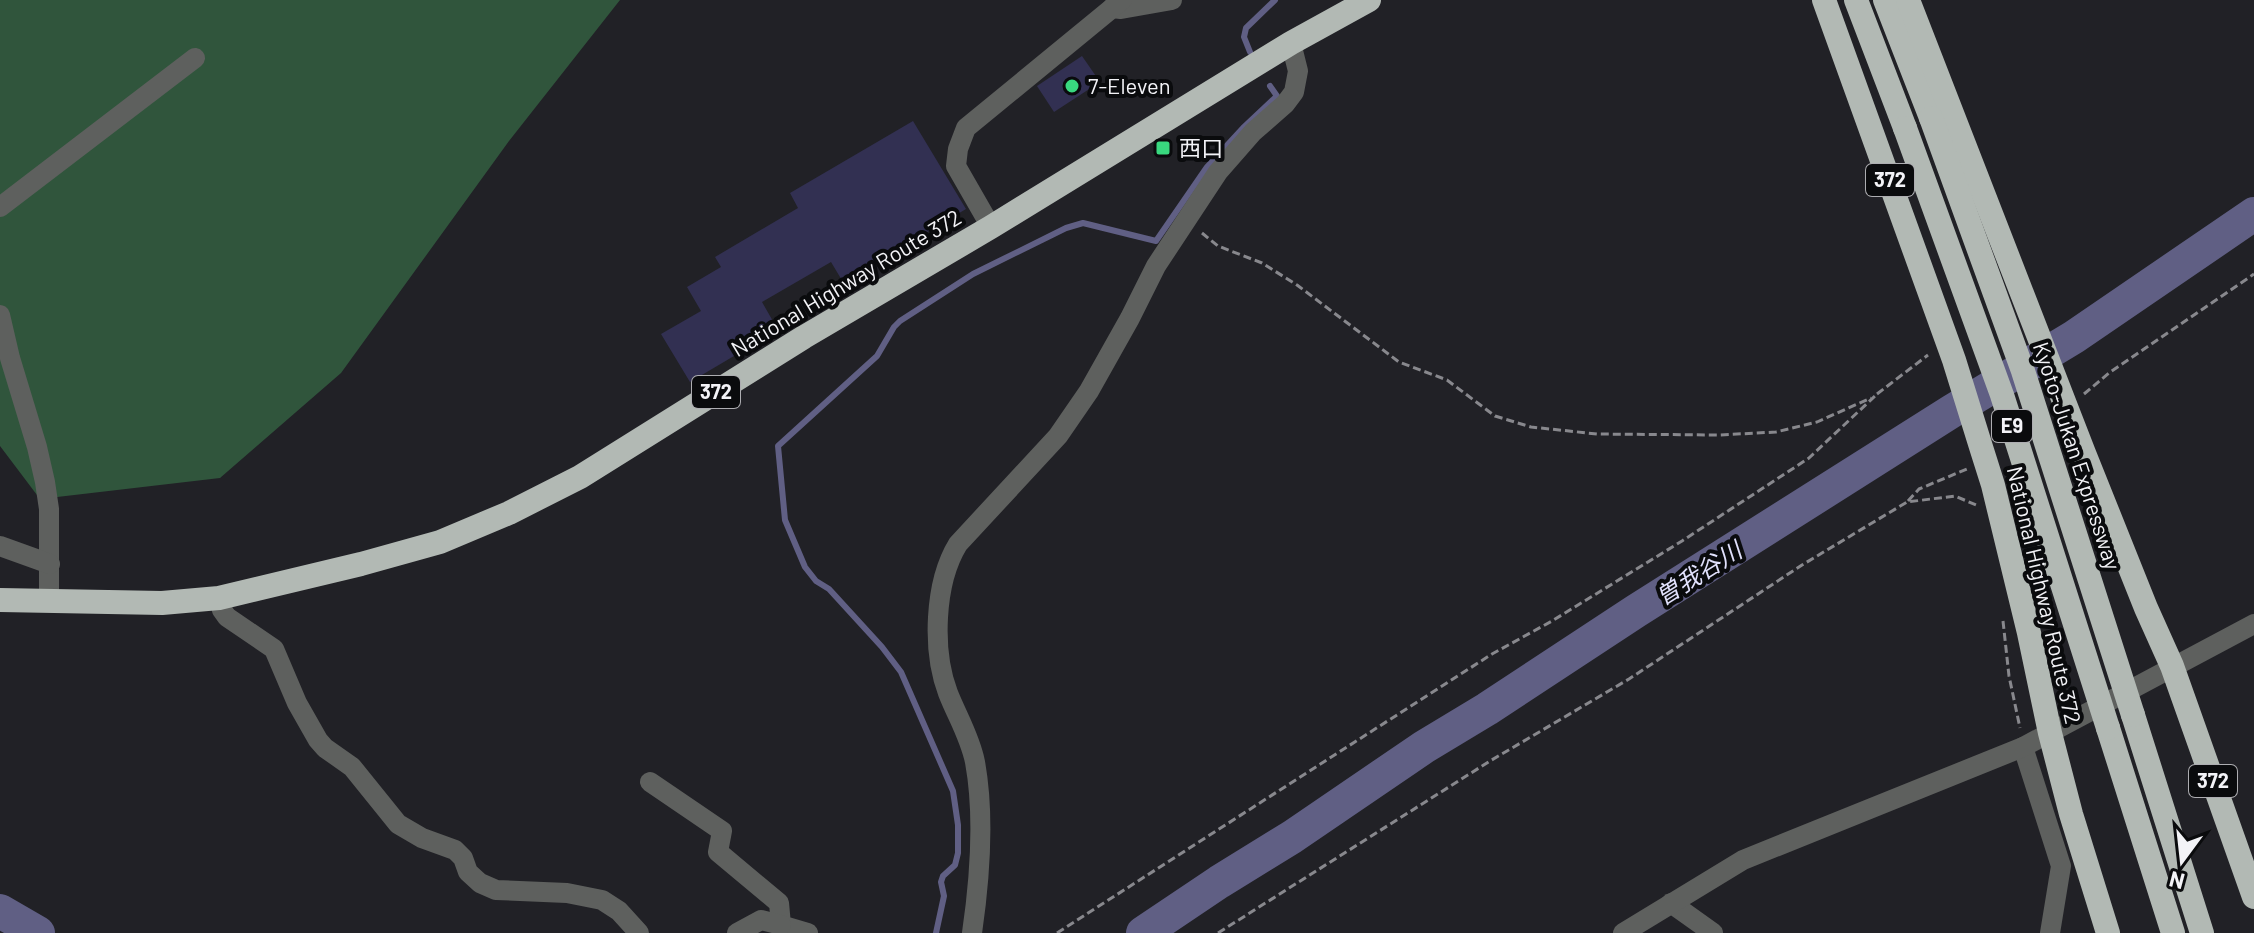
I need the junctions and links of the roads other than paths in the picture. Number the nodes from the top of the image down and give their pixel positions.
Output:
1 (1172, 0) edge
2 (1369, 0) edge
3 (1824, 0) edge
4 (1856, 0) edge
5 (1885, 0) edge
6 (1908, 0) edge
7 (1117, 4) edge
8 (1291, 43) junction
9 (195, 58) dead end
10 (0, 207) edge
11 (991, 227) junction
12 (0, 315) edge
13 (0, 546) edge
14 (50, 564) junction
15 (219, 598) junction
16 (0, 600) edge
17 (49, 601) junction
18 (2254, 624) edge
19 (2172, 666) junction
20 (2050, 733) junction
21 (2023, 747) junction
22 (650, 782) dead end
23 (2254, 897) edge
24 (1671, 903) junction
25 (781, 925) junction
26 (639, 933) edge
27 (737, 933) edge
28 (808, 933) edge
29 (972, 933) edge
30 (1623, 933) edge
31 (1713, 933) edge
32 (2050, 933) edge
33 (2108, 933) edge
34 (2173, 933) edge
35 (2202, 933) edge

1 - 7 street
2 - 8 highway, National Highway Route 372 / 372
3 - 20 highway, National Highway Route 372 / 372
4 - 34 highway, E9, bridge
5 - 35 highway, Kyoto-Jukan Expressway / E9, bridge
6 - 19 highway, 372
7 - 11 street
8 - 11 highway, National Highway Route 372 / 372
8 - 29 street
9 - 10 street
11 - 15 highway, National Highway Route 372 / 372
12 - 14 street
13 - 14 street
14 - 17 street
15 - 17 highway, National Highway Route 372 / 372
15 - 26 street
16 - 17 highway, National Highway Route 372 / 372
18 - 19 street
19 - 20 street
19 - 23 highway, 372
20 - 21 street
20 - 33 highway, National Highway Route 372 / 372
21 - 24 street
21 - 32 street
22 - 25 street
24 - 30 street
24 - 31 street
25 - 27 street
25 - 28 street

